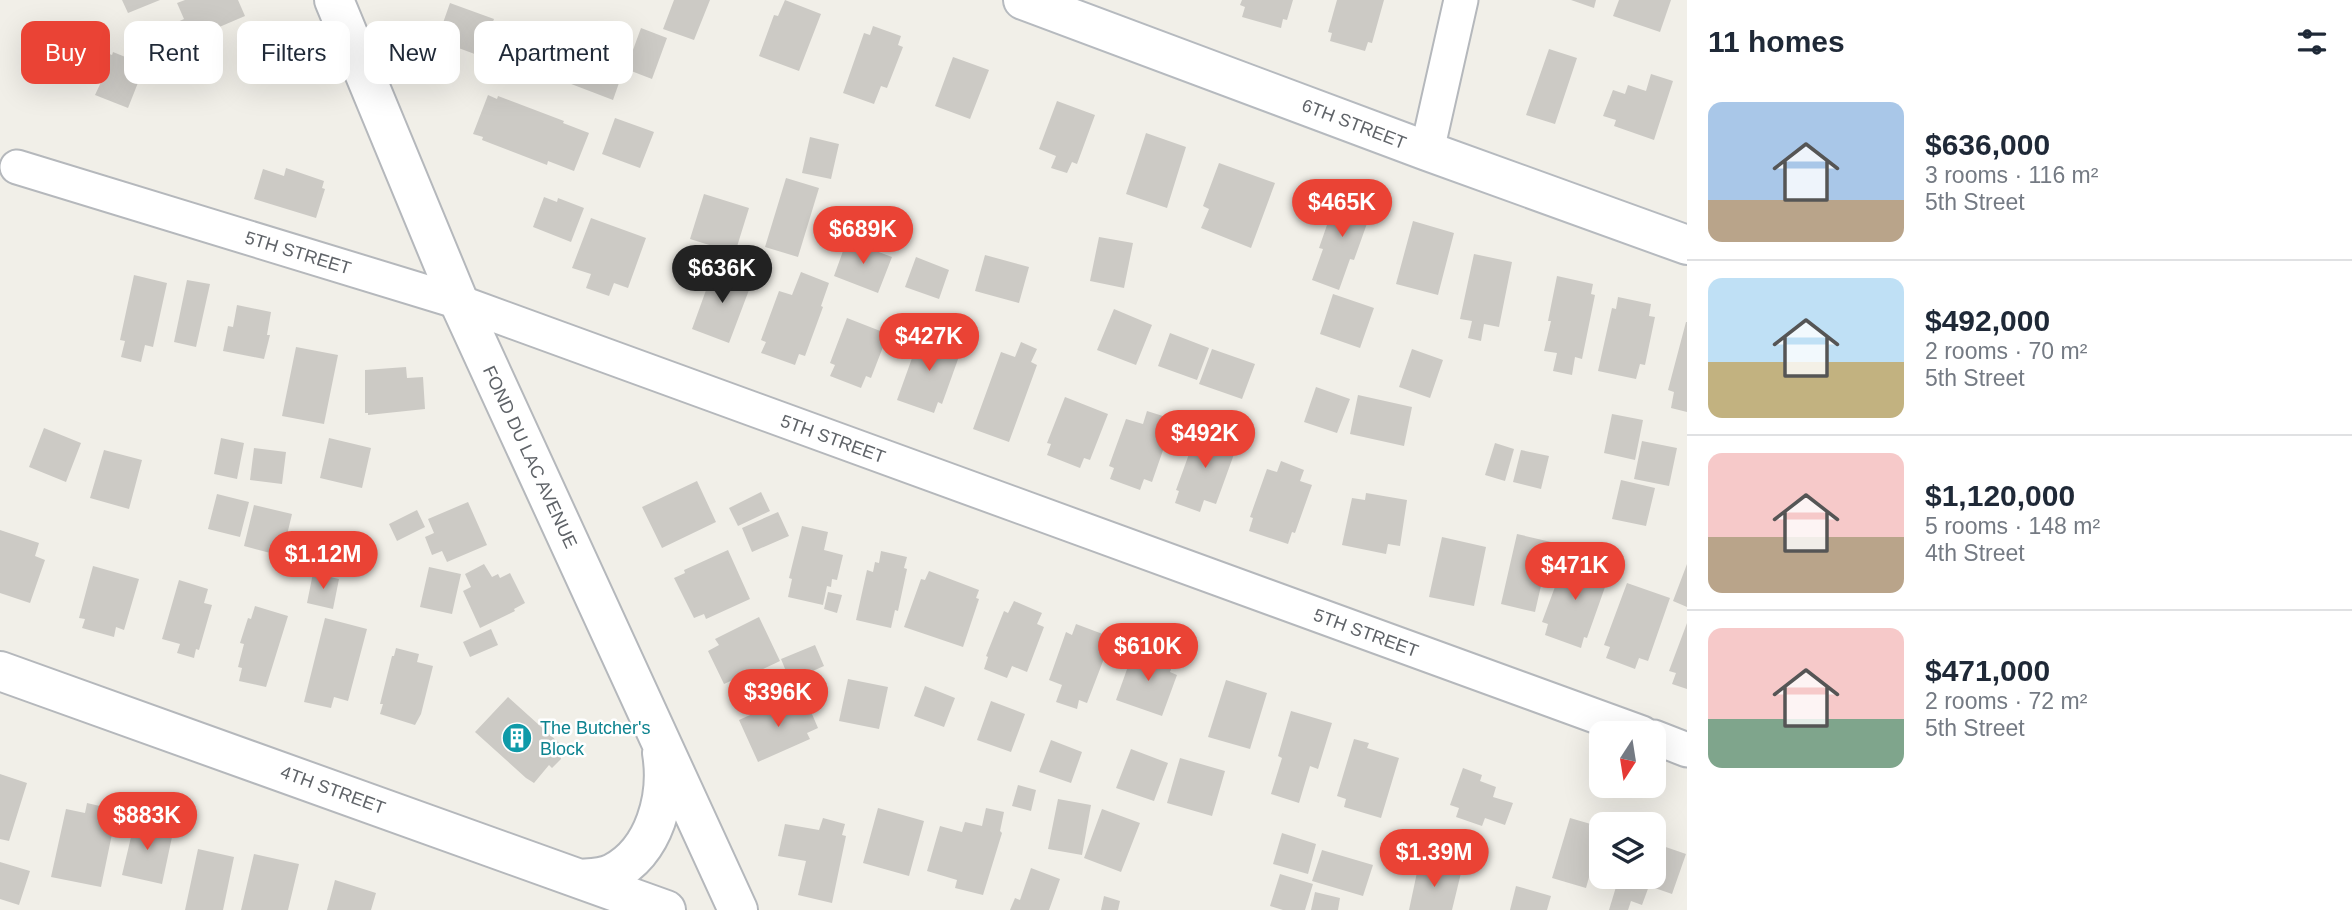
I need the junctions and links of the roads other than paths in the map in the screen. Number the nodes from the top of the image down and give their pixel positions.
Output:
1 (334, 0) edge
2 (1023, 0) edge
3 (1461, 0) edge
4 (1427, 151) junction
5 (17, 167) dead end
6 (1687, 245) edge
7 (459, 302) junction
8 (0, 671) edge
9 (1609, 721) edge
10 (661, 741) junction
11 (1666, 742) edge
12 (1687, 750) edge
13 (580, 879) junction
14 (666, 910) edge
15 (738, 910) edge

1 - 7 street, FOND DU LAC AVENUE
2 - 4 street, 6TH STREET
3 - 4 street
4 - 6 street, 6TH STREET
5 - 7 street, 5TH STREET
7 - 9 street, 5TH STREET
7 - 10 street, FOND DU LAC AVENUE
8 - 13 street, 4TH STREET
10 - 13 street
10 - 15 street, FOND DU LAC AVENUE
11 - 12 street
13 - 14 street, 4TH STREET

